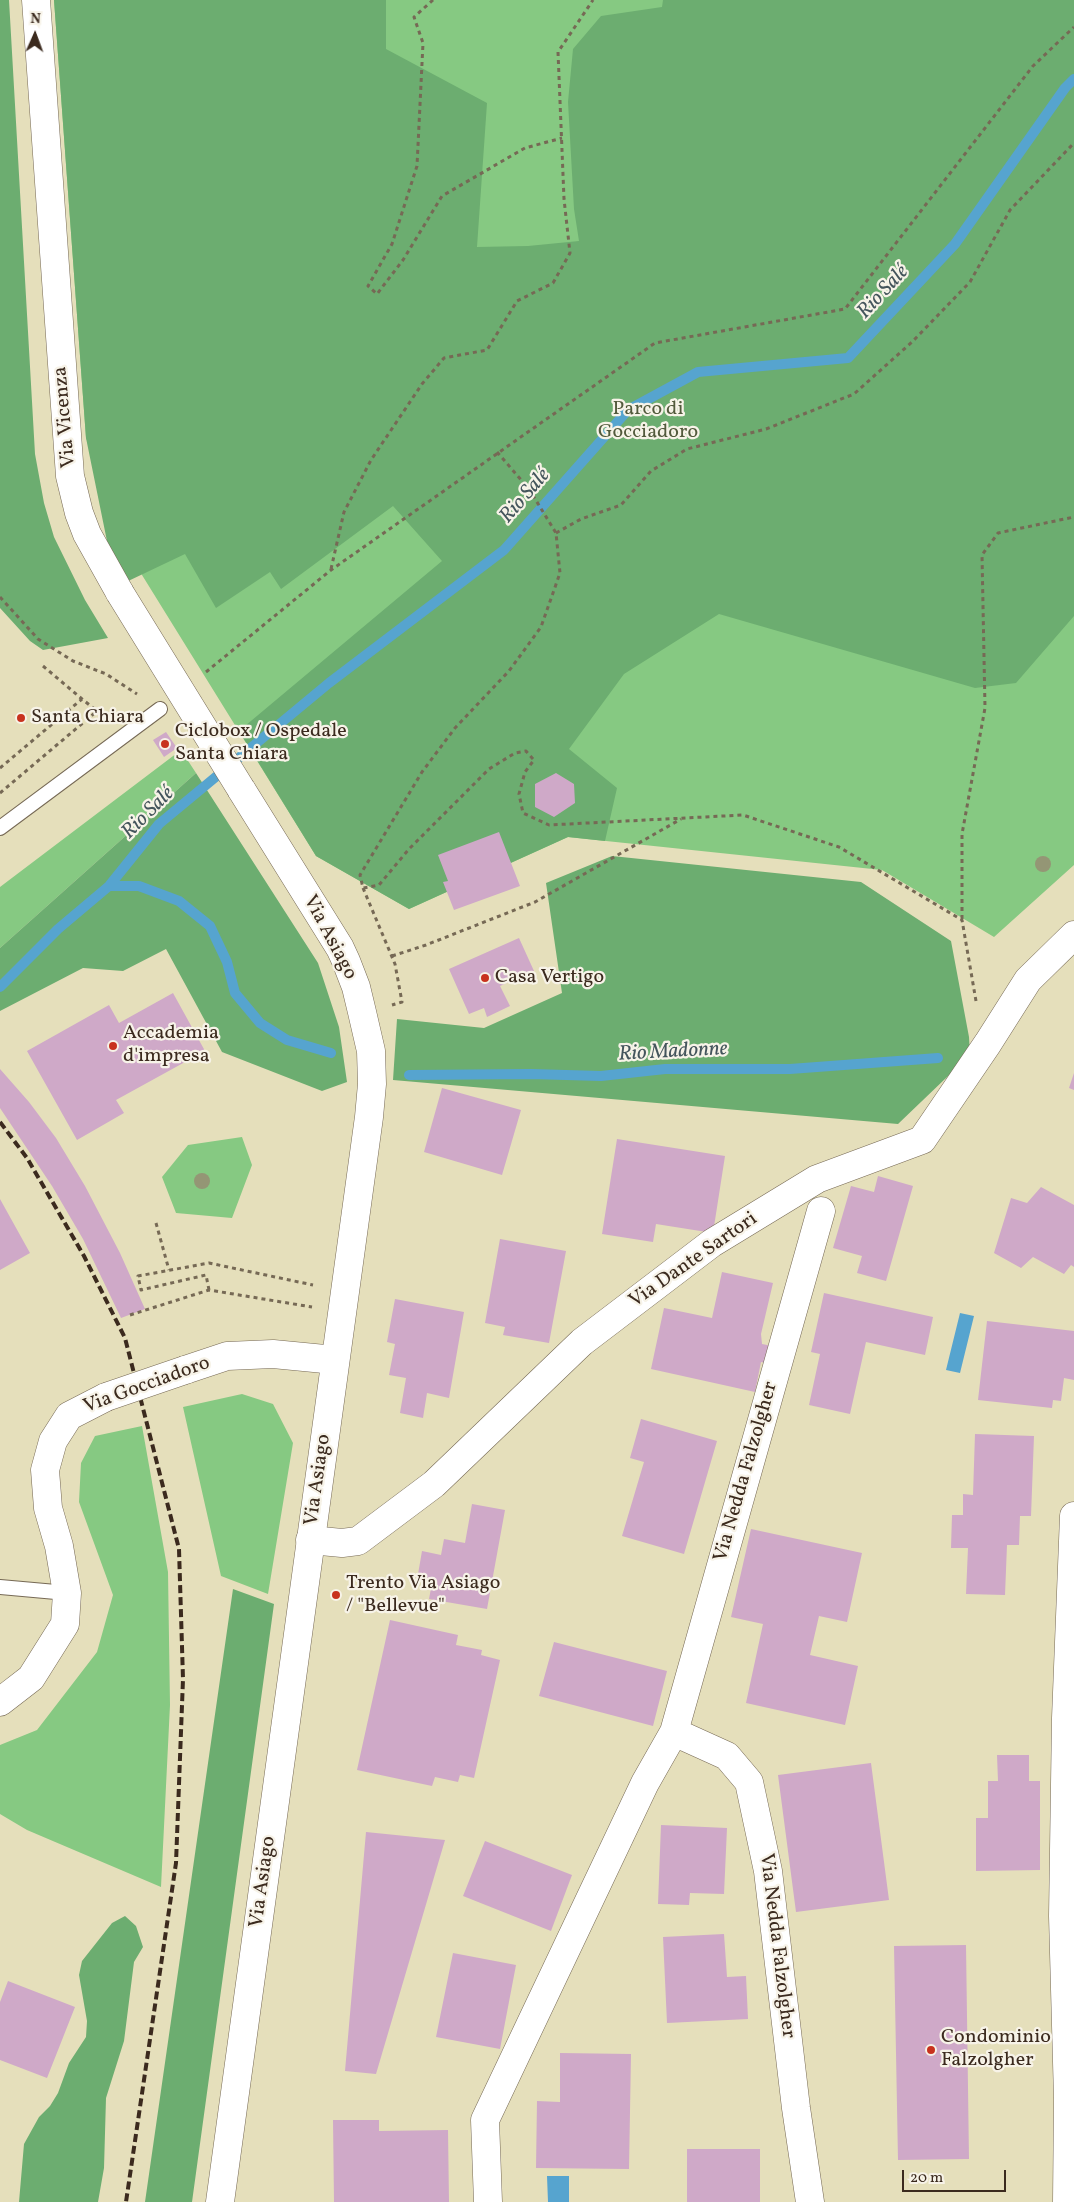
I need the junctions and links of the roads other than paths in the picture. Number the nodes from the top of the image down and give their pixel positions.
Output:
1 (36, 0) edge
2 (160, 709) road end
3 (241, 789) joint
4 (0, 828) edge
5 (1074, 935) edge
6 (821, 1211) dead end
7 (335, 1360) junction
8 (1074, 1516) edge
9 (310, 1540) junction
10 (0, 1587) edge
11 (67, 1593) junction
12 (0, 1702) edge
13 (1070, 1717) edge
14 (674, 1732) junction
15 (220, 2202) edge
16 (488, 2202) edge
17 (810, 2202) edge
18 (1068, 2202) edge

1 - 3 street, Via Vicenza, bridge
2 - 4 lane
3 - 7 street, Via Asiago
5 - 9 street, Via Dante Sartori
6 - 14 street, Via Nedda Falzolgher
7 - 9 street, Via Asiago
7 - 11 street, Via Gocciadoro, bridge
8 - 13 street
9 - 15 street, Via Asiago
10 - 11 lane
11 - 12 street, Via Gocciadoro
13 - 18 street
14 - 16 street, Via Nedda Falzolgher
14 - 17 street, Via Nedda Falzolgher

